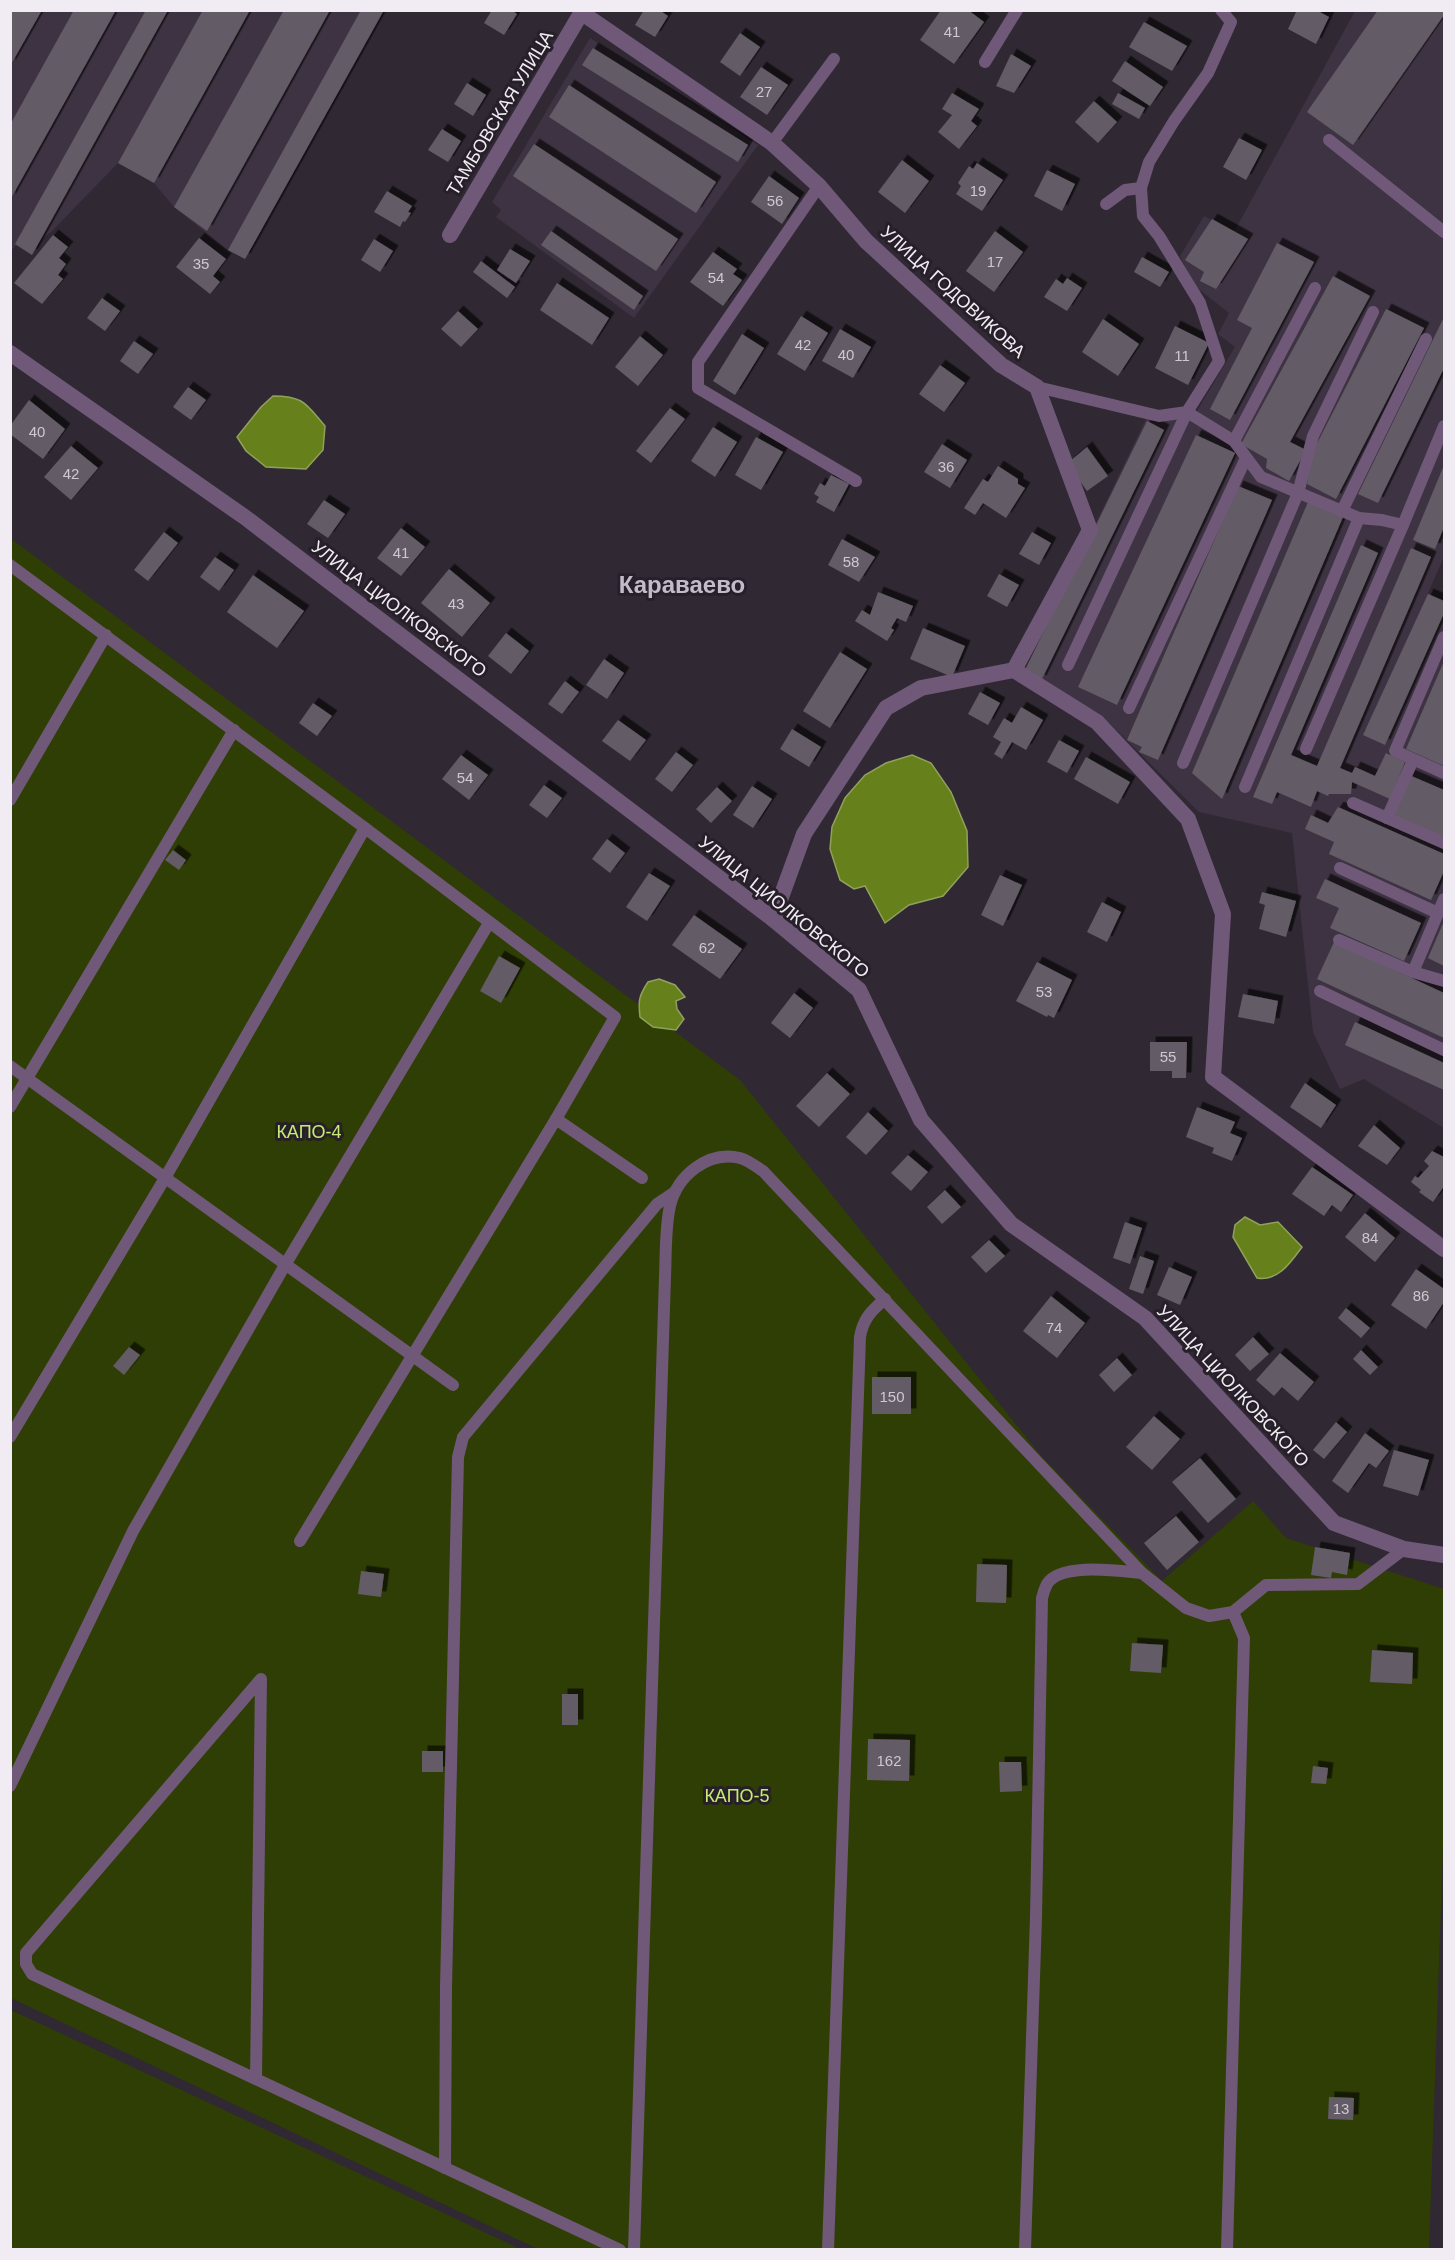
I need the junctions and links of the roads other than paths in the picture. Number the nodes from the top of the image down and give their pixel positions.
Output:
1 (1017, 10) edge
2 (1221, 10) edge
3 (583, 12) edge
4 (834, 59) dead end
5 (985, 62) dead end
6 (1329, 140) dead end
7 (772, 144) junction
8 (819, 186) junction
9 (1141, 188) junction
10 (1106, 204) dead end
11 (1444, 232) edge
12 (450, 235) dead end
13 (1315, 288) dead end
14 (1373, 312) dead end
15 (1426, 339) dead end
16 (10, 353) edge
17 (1037, 387) junction
18 (1187, 412) junction
19 (1444, 426) edge
20 (1234, 441) junction
21 (1246, 458) junction
22 (856, 481) dead end
23 (1298, 493) junction
24 (1342, 511) junction
25 (1359, 518) junction
26 (1403, 525) junction
27 (10, 565) edge
28 (105, 635) junction
29 (1444, 637) edge
30 (1068, 665) dead end
31 (1014, 670) junction
32 (1129, 708) dead end
33 (234, 730) junction
34 (1306, 749) dead end
35 (1413, 759) junction
36 (1184, 763) dead end
37 (1444, 773) edge
38 (1245, 787) dead end
39 (10, 801) edge
40 (1353, 803) dead end
41 (1388, 818) junction
42 (365, 828) junction
43 (1444, 843) edge
44 (1340, 868) dead end
45 (1444, 899) edge
46 (1438, 913) junction
47 (773, 919) junction
48 (489, 922) junction
49 (1339, 940) dead end
50 (1413, 972) junction
51 (1444, 981) edge
52 (1320, 991) dead end
53 (1444, 1050) edge
54 (10, 1066) edge
55 (28, 1079) junction
56 (10, 1107) edge
57 (556, 1119) junction
58 (165, 1178) junction
59 (642, 1178) dead end
60 (675, 1192) junction
61 (1444, 1249) edge
62 (285, 1265) junction
63 (885, 1299) junction
64 (411, 1356) junction
65 (453, 1385) dead end
66 (10, 1437) edge
67 (300, 1541) dead end
68 (1404, 1549) junction
69 (1444, 1555) edge
70 (1142, 1573) junction
71 (1233, 1612) junction
72 (10, 1786) edge
73 (256, 2079) junction
74 (446, 2168) junction
75 (620, 2250) edge
76 (634, 2250) edge
77 (828, 2250) edge
78 (1025, 2250) edge
79 (1227, 2250) edge

1 - 5 lane
2 - 9 lane
3 - 7 street, УЛИЦА ГОДОВИКОВА
3 - 12 street, ТАМБОВСКАЯ УЛИЦА
4 - 7 lane
6 - 11 lane
7 - 8 street, УЛИЦА ГОДОВИКОВА
8 - 17 street, УЛИЦА ГОДОВИКОВА
8 - 22 lane
9 - 10 lane
9 - 18 lane
13 - 20 lane
14 - 23 lane
15 - 24 lane
16 - 47 street, УЛИЦА ЦИОЛКОВСКОГО
17 - 18 lane
17 - 31 street
18 - 20 lane
18 - 30 lane
19 - 26 lane
20 - 21 lane
21 - 23 lane
21 - 32 lane
23 - 24 lane
23 - 36 lane
24 - 25 lane
25 - 26 lane
25 - 38 lane
26 - 34 lane
27 - 28 lane
28 - 33 lane
28 - 39 lane
29 - 35 lane
31 - 47 street
31 - 61 street
33 - 42 lane
33 - 55 lane
35 - 37 lane
35 - 41 lane
40 - 41 lane
41 - 43 lane
42 - 48 lane
42 - 58 lane
44 - 46 lane
45 - 46 lane
46 - 50 lane
47 - 68 street, УЛИЦА ЦИОЛКОВСКОГО
48 - 57 lane
48 - 62 lane
49 - 50 lane
50 - 51 lane
52 - 53 lane
54 - 55 lane
55 - 56 lane
55 - 58 lane
57 - 59 lane
57 - 64 lane
58 - 62 lane
58 - 66 lane
60 - 63 lane
60 - 74 lane
60 - 76 lane
62 - 64 lane
62 - 72 lane
63 - 70 lane
63 - 77 lane
64 - 65 lane
64 - 67 lane
68 - 69 street, УЛИЦА ЦИОЛКОВСКОГО
68 - 71 lane
70 - 71 lane
70 - 78 lane
71 - 79 lane
73 - 73 lane
73 - 74 lane
74 - 75 lane

